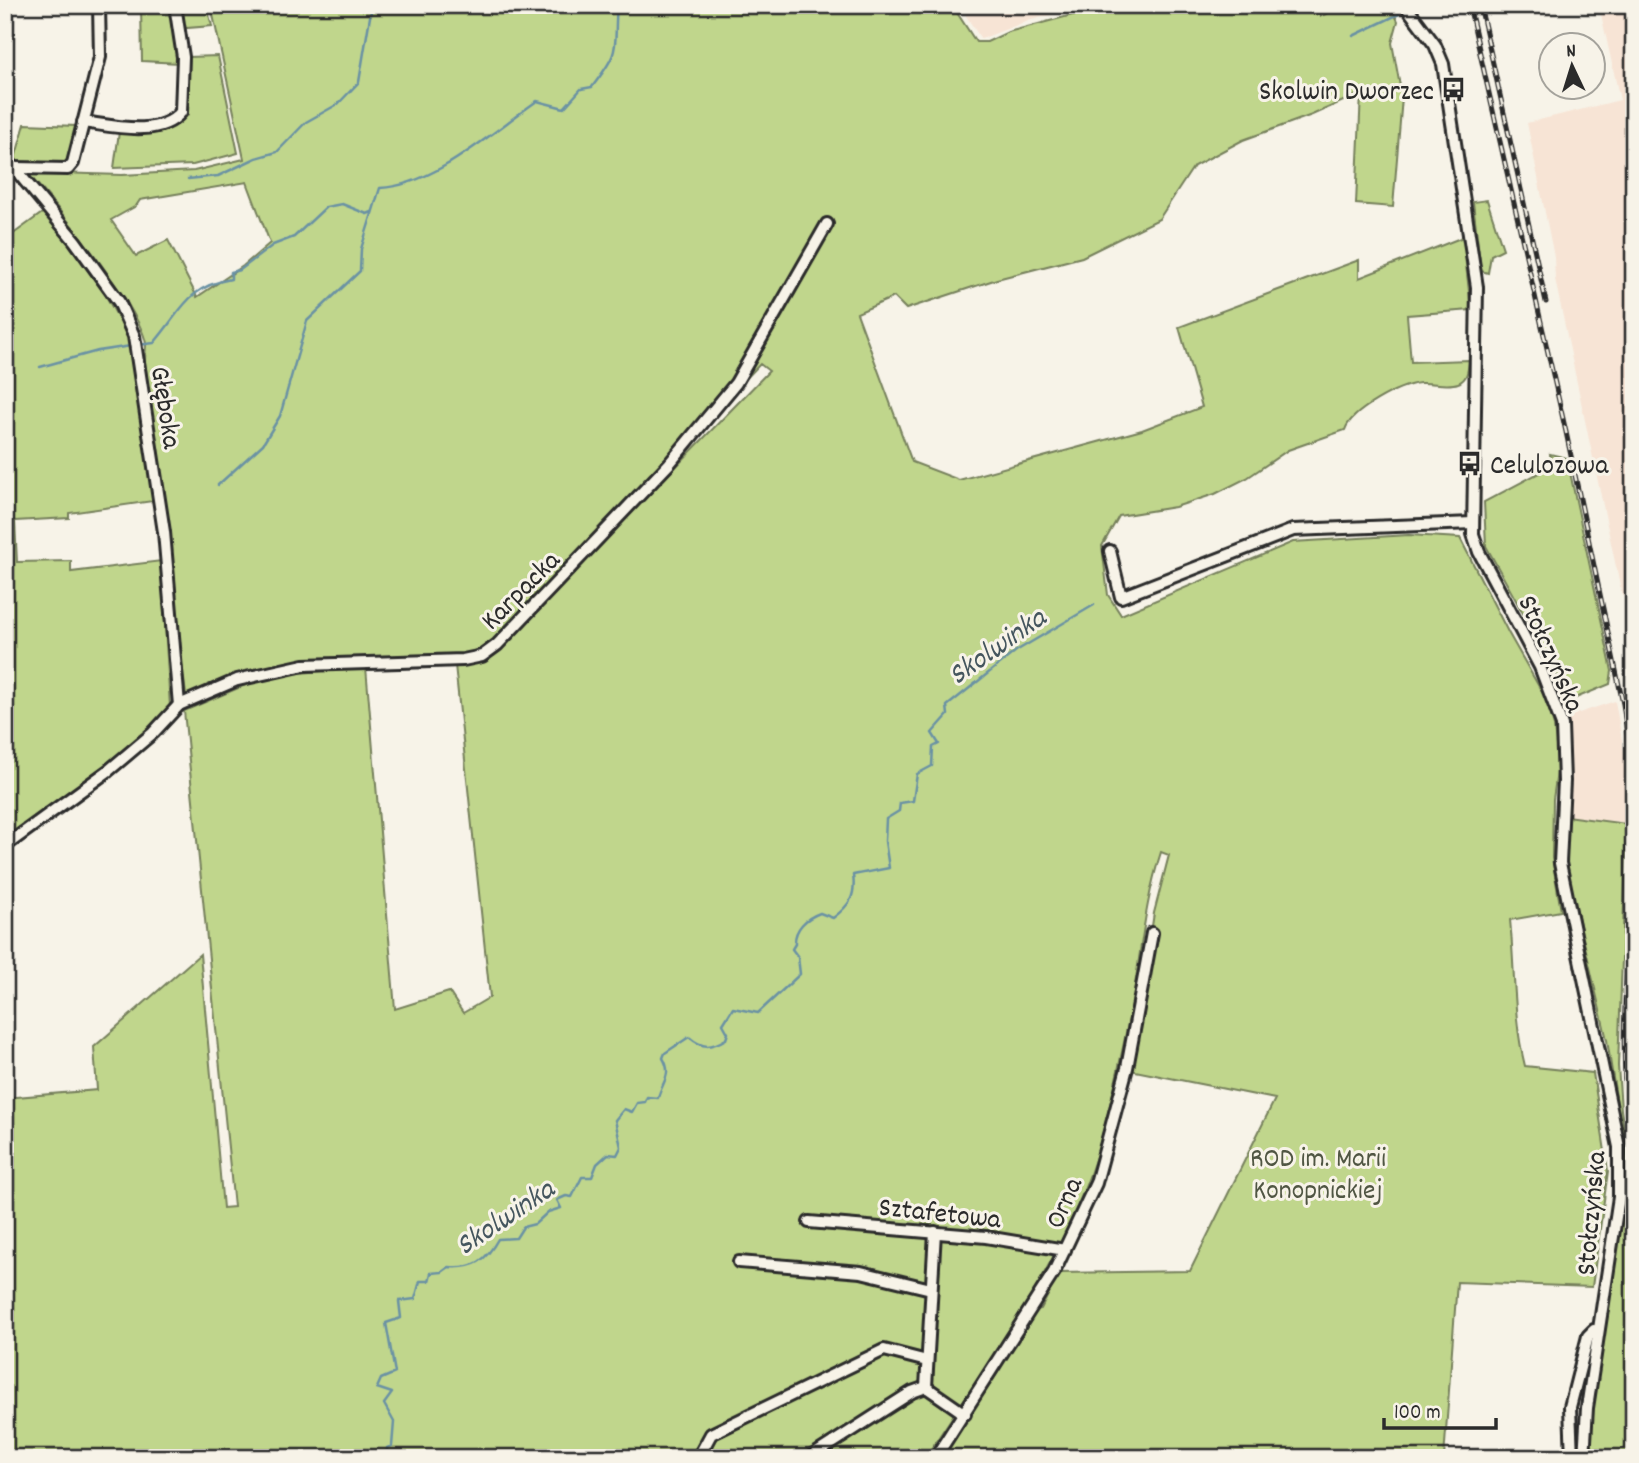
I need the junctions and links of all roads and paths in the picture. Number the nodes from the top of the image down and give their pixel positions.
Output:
1 (99, 5) edge
2 (176, 5) edge
3 (1405, 5) edge
4 (83, 121) junction
5 (5, 157) edge
6 (15, 168) junction
7 (827, 224) dead end
8 (1473, 523) junction
9 (1110, 551) dead end
10 (179, 705) junction
11 (5, 846) edge
12 (1152, 933) dead end
13 (809, 1222) dead end
14 (935, 1232) junction
15 (1065, 1250) junction
16 (739, 1262) dead end
17 (932, 1289) junction
18 (1598, 1331) junction
19 (928, 1361) junction
20 (926, 1387) junction
21 (965, 1414) junction
22 (698, 1458) edge
23 (809, 1458) edge
24 (935, 1458) edge
25 (1572, 1458) edge
26 (1584, 1458) edge

1 - 4 street
2 - 4 street
3 - 8 street, Stołczyńska
4 - 6 street
5 - 6 street, Głęboka
6 - 10 street, Głęboka
7 - 10 street, Karpacka
8 - 9 street
8 - 18 street, Stołczyńska
10 - 11 street, Karpacka
12 - 15 street, Orna
13 - 14 street, Sztafetowa
14 - 15 street, Sztafetowa
14 - 17 street
15 - 21 street, Orna
16 - 17 street
17 - 19 street
18 - 25 street
18 - 26 street, Stołczyńska
19 - 20 street
19 - 22 street
20 - 21 street
20 - 23 street
21 - 24 street, Orna

